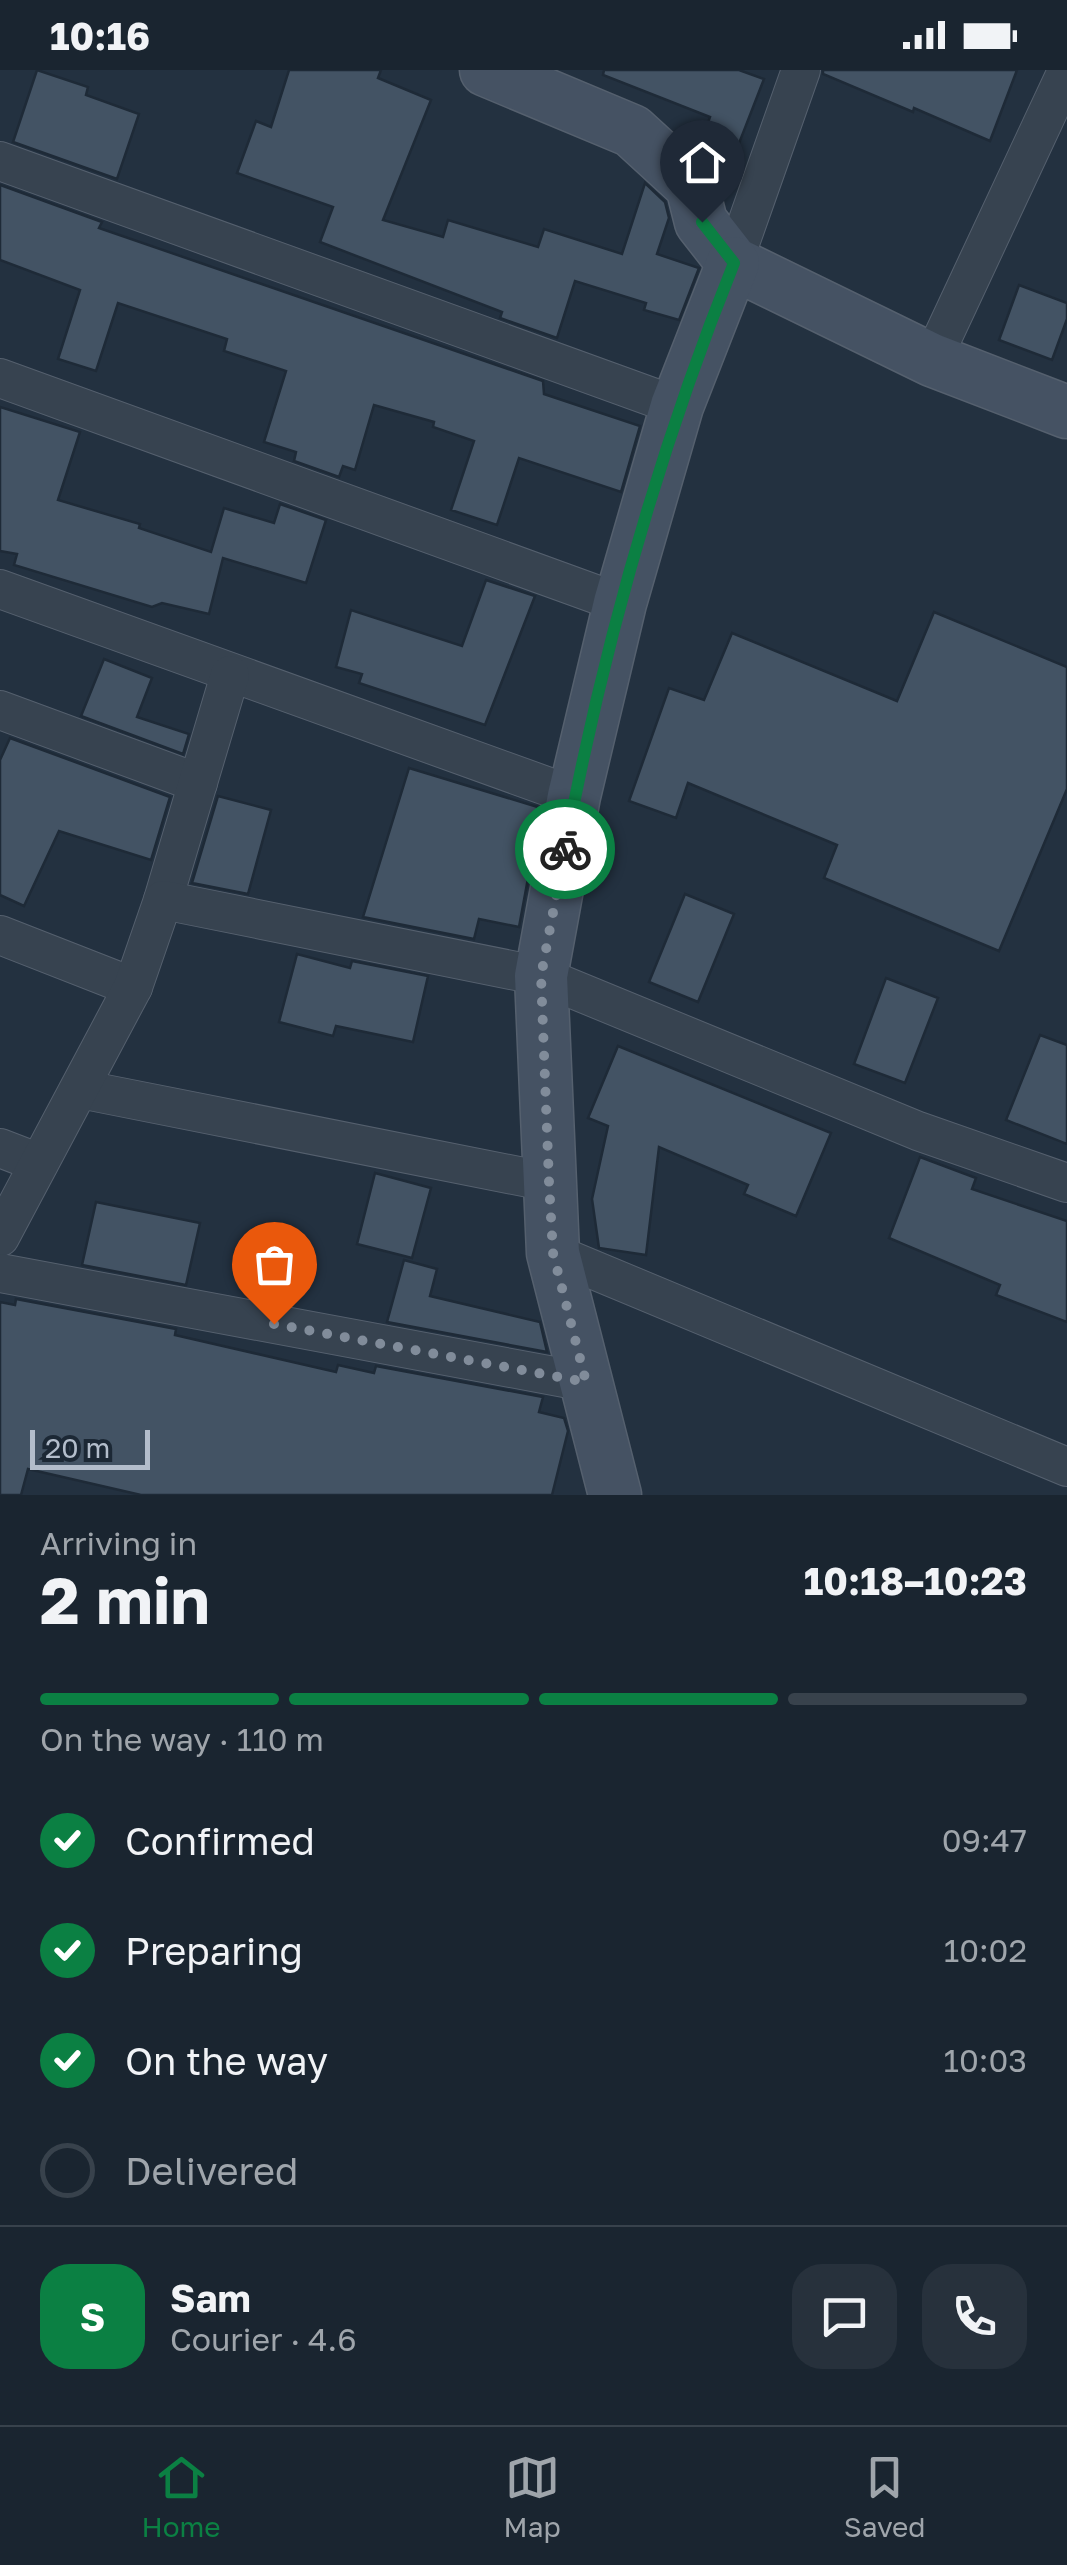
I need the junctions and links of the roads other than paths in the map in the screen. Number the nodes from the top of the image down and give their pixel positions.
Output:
1 (486, 70) edge
2 (801, 70) edge
3 (1067, 71) edge
4 (1058, 114) edge
5 (0, 161) edge
6 (734, 263) junction
7 (932, 360) junction
8 (0, 378) edge
9 (677, 406) junction
10 (1067, 412) edge
11 (0, 589) edge
12 (620, 602) junction
13 (230, 675) junction
14 (0, 710) edge
15 (198, 783) junction
16 (574, 796) junction
17 (163, 900) junction
18 (0, 935) edge
19 (541, 976) junction
20 (134, 988) junction
21 (80, 1088) junction
22 (0, 1148) edge
23 (40, 1163) junction
24 (549, 1182) junction
25 (1067, 1183) edge
26 (0, 1237) edge
27 (553, 1253) junction
28 (0, 1273) edge
29 (586, 1382) junction
30 (1067, 1467) edge
31 (616, 1495) edge

1 - 6 street
2 - 6 street
3 - 4 street
4 - 7 street
5 - 9 street
6 - 7 street
6 - 9 street
7 - 10 street
8 - 12 street
9 - 12 street
11 - 13 street
12 - 16 street
13 - 15 street
13 - 16 street
14 - 15 street
15 - 17 street
16 - 19 street
17 - 19 street
17 - 20 street
18 - 20 street
19 - 24 street
19 - 25 street
20 - 21 street
21 - 23 street
21 - 24 street
22 - 23 street
23 - 26 street
24 - 27 street
27 - 29 street
27 - 30 street
28 - 29 street
29 - 31 street

